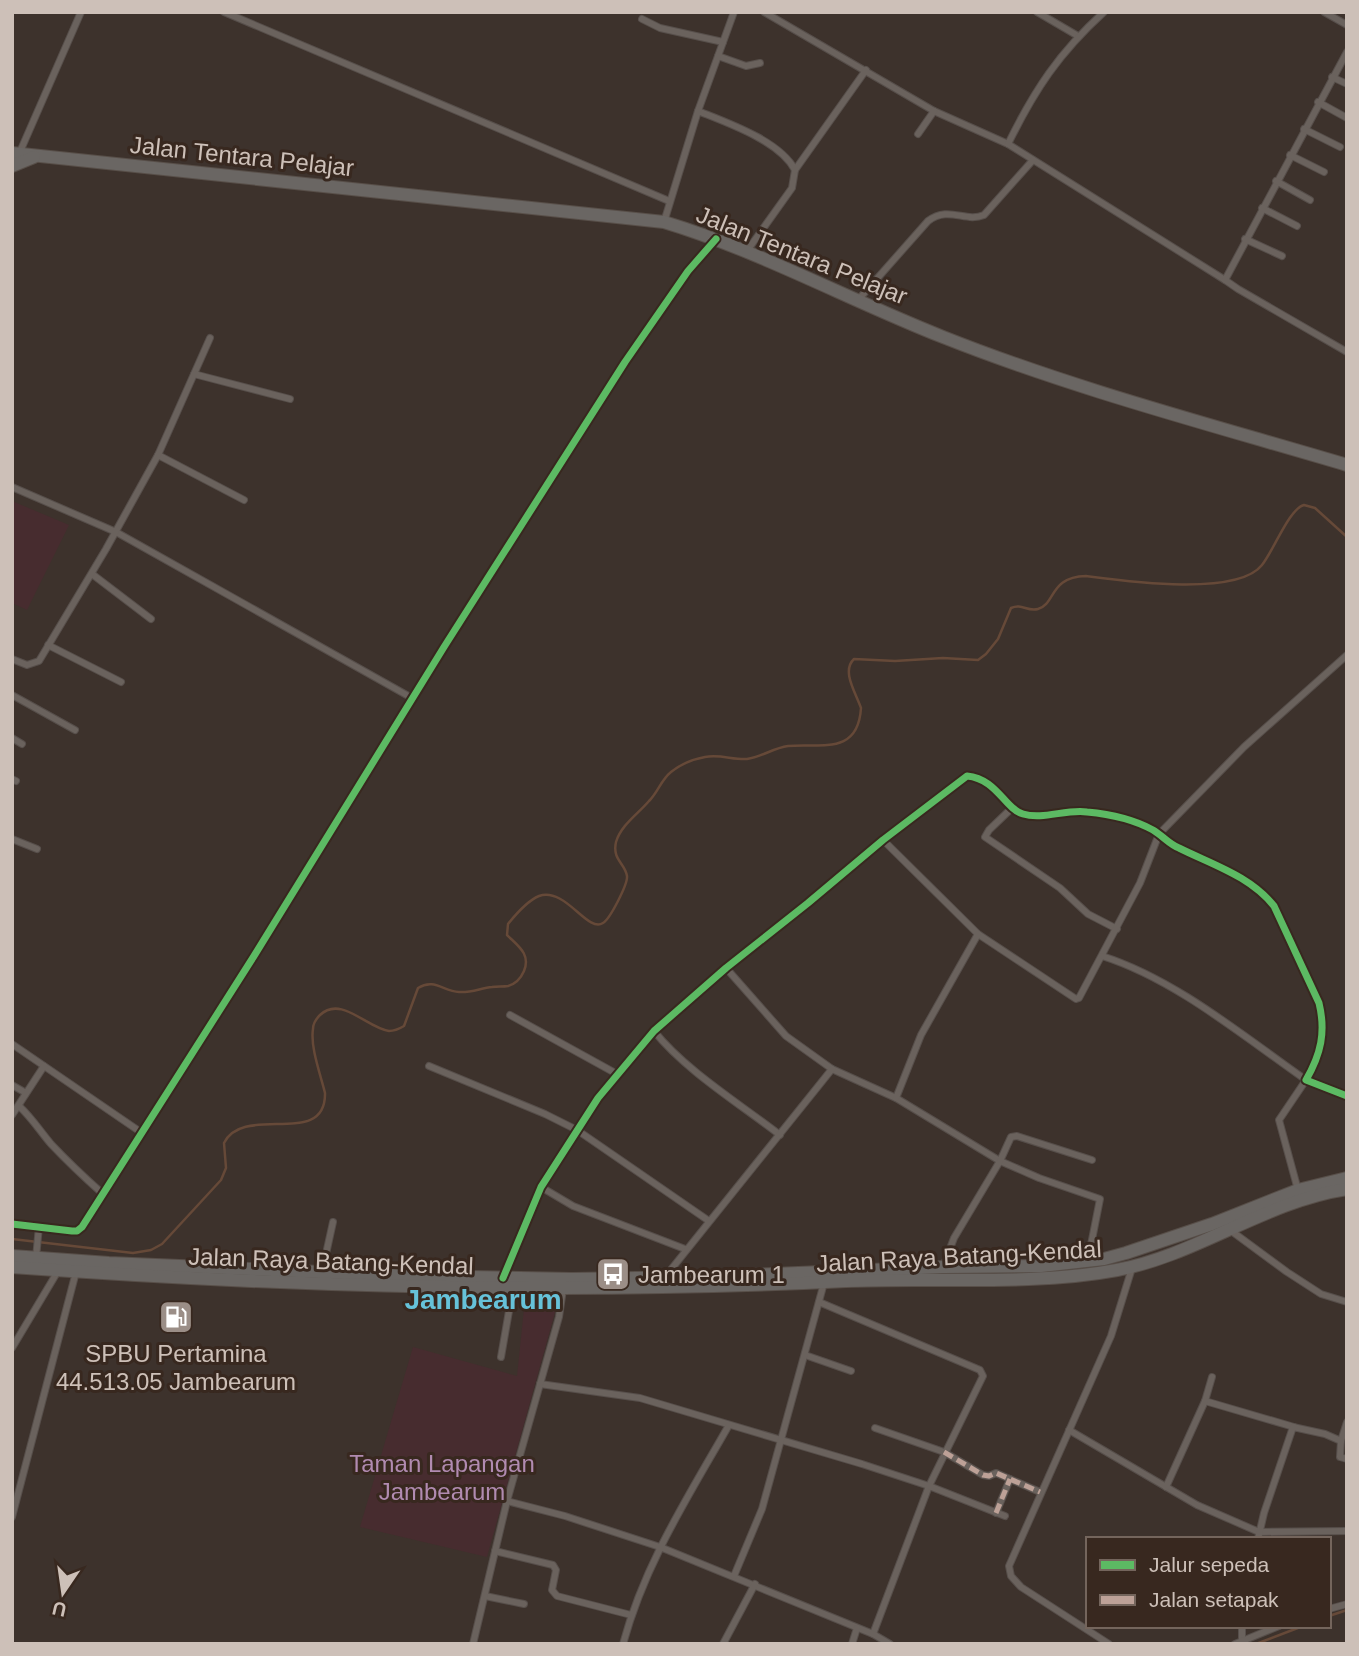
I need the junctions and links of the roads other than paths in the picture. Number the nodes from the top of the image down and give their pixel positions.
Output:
1 (81, 12) edge
2 (224, 12) edge
3 (734, 12) edge
4 (764, 12) edge
5 (1037, 12) edge
6 (1104, 12) edge
7 (1324, 12) edge
8 (642, 19) dead end
9 (1347, 25) edge
10 (1077, 36) junction
11 (723, 43) junction
12 (1347, 52) edge
13 (718, 56) junction
14 (760, 63) dead end
15 (866, 70) junction
16 (1332, 76) junction
17 (1347, 85) edge
18 (1318, 102) junction
19 (934, 110) junction
20 (698, 111) junction
21 (1347, 118) edge
22 (1304, 129) junction
23 (918, 134) dead end
24 (1008, 144) junction
25 (1340, 148) dead end
26 (1290, 155) junction
27 (14, 158) edge
28 (1033, 160) junction
29 (795, 170) junction
30 (1324, 172) dead end
31 (1276, 181) junction
32 (1310, 200) dead end
33 (669, 201) junction
34 (1262, 208) junction
35 (664, 222) junction
36 (1297, 226) dead end
37 (716, 239) junction
38 (1245, 239) junction
39 (746, 251) junction
40 (1282, 256) dead end
41 (1225, 280) junction
42 (859, 299) junction
43 (210, 338) dead end
44 (1347, 352) edge
45 (194, 374) junction
46 (290, 400) dead end
47 (158, 455) junction
48 (1347, 465) edge
49 (12, 487) edge
50 (244, 500) dead end
51 (116, 531) junction
52 (92, 574) junction
53 (150, 619) dead end
54 (48, 645) junction
55 (1347, 655) edge
56 (12, 659) edge
57 (121, 682) dead end
58 (12, 695) edge
59 (412, 698) junction
60 (75, 730) dead end
61 (12, 738) edge
62 (23, 744) dead end
63 (1013, 807) junction
64 (1159, 834) junction
65 (12, 839) edge
66 (883, 840) junction
67 (37, 849) dead end
68 (1117, 929) junction
69 (978, 934) junction
70 (1102, 956) junction
71 (726, 968) junction
72 (510, 1015) dead end
73 (654, 1031) junction
74 (12, 1044) edge
75 (44, 1066) junction
76 (429, 1066) dead end
77 (832, 1069) junction
78 (617, 1074) junction
79 (1306, 1080) junction
80 (12, 1085) edge
81 (26, 1093) junction
82 (1347, 1096) edge
83 (896, 1098) junction
84 (19, 1106) junction
85 (12, 1115) edge
86 (577, 1130) junction
87 (142, 1133) junction
88 (780, 1135) junction
89 (1092, 1160) dead end
90 (1000, 1161) junction
91 (1347, 1178) edge
92 (541, 1188) junction
93 (1347, 1189) edge
94 (1298, 1190) junction
95 (103, 1194) junction
96 (709, 1221) junction
97 (333, 1222) dead end
98 (12, 1224) edge
99 (38, 1228) junction
100 (1230, 1230) junction
101 (685, 1249) junction
102 (37, 1252) junction
103 (12, 1256) edge
104 (1088, 1261) junction
105 (1132, 1266) junction
106 (12, 1267) edge
107 (943, 1267) junction
108 (58, 1271) junction
109 (76, 1272) junction
110 (323, 1272) junction
111 (503, 1278) junction
112 (664, 1278) junction
113 (793, 1279) junction
114 (824, 1283) junction
115 (513, 1288) junction
116 (564, 1289) junction
117 (819, 1302) junction
118 (1347, 1302) edge
119 (12, 1348) edge
120 (805, 1355) junction
121 (501, 1357) dead end
122 (851, 1371) dead end
123 (1212, 1377) dead end
124 (540, 1384) junction
125 (1205, 1401) junction
126 (1347, 1422) edge
127 (729, 1425) junction
128 (1294, 1427) junction
129 (875, 1428) dead end
130 (1069, 1430) junction
131 (779, 1440) junction
132 (1341, 1441) junction
133 (944, 1452) junction
134 (1347, 1459) edge
135 (1010, 1479) junction
136 (929, 1486) junction
137 (1166, 1487) junction
138 (1041, 1492) junction
139 (507, 1501) junction
140 (996, 1513) junction
141 (1005, 1516) dead end
142 (12, 1517) edge
143 (1347, 1531) edge
144 (1258, 1536) edge
145 (660, 1546) junction
146 (495, 1550) junction
147 (734, 1576) junction
148 (755, 1584) junction
149 (485, 1596) junction
150 (524, 1604) dead end
151 (631, 1615) junction
152 (857, 1628) junction
153 (1242, 1628) edge
154 (1273, 1628) edge
155 (873, 1634) junction
156 (1242, 1639) junction
157 (473, 1644) edge
158 (623, 1644) edge
159 (723, 1644) edge
160 (852, 1644) edge
161 (890, 1644) edge
162 (1109, 1644) edge
163 (1235, 1644) edge

1 - 27 street
2 - 33 street
3 - 11 street
4 - 15 street
5 - 10 street
6 - 10 street
7 - 9 street
8 - 11 street
10 - 24 street
11 - 13 street
12 - 16 street
13 - 14 street
13 - 20 street
15 - 19 street
15 - 29 street
16 - 17 street
16 - 18 street
18 - 21 street
18 - 22 street
19 - 23 street
19 - 24 street
20 - 29 street
20 - 33 street
22 - 25 street
22 - 26 street
24 - 28 street
26 - 30 street
26 - 31 street
27 - 35 highway, Jalan Tentara Pelajar
28 - 41 street
28 - 42 street
29 - 39 street
31 - 32 street
31 - 34 street
33 - 35 street
34 - 36 street
34 - 38 street
35 - 37 highway, Jalan Tentara Pelajar
37 - 39 highway, Jalan Tentara Pelajar
37 - 59 street
38 - 40 street
38 - 41 street
39 - 42 highway, Jalan Tentara Pelajar
41 - 44 street
42 - 48 highway, Jalan Tentara Pelajar
43 - 45 street
45 - 46 street
45 - 47 street
47 - 50 street
47 - 51 street
49 - 51 street
51 - 52 street
51 - 59 street
52 - 53 street
52 - 54 street
54 - 56 street
54 - 57 street
55 - 64 street
58 - 60 street
59 - 87 street
61 - 62 street
63 - 64 street
63 - 66 street
63 - 68 street
64 - 68 street
64 - 79 street
65 - 67 street
66 - 69 street
66 - 71 street
68 - 70 street
69 - 70 street
69 - 83 street
70 - 79 street
71 - 73 street
71 - 77 street
72 - 78 street
73 - 78 street
73 - 88 street
74 - 75 street
75 - 81 street
75 - 87 street
76 - 86 street
77 - 83 street
77 - 88 street
78 - 86 street
79 - 82 street
79 - 94 street
80 - 81 street
81 - 84 street
83 - 90 street
84 - 85 street
84 - 95 street
86 - 92 street
86 - 96 street
87 - 95 street
88 - 96 street
89 - 90 street
90 - 104 street
90 - 107 street
91 - 94 highway, Jalan Raya Batang-Kendal
92 - 101 street
92 - 111 street
93 - 100 highway, Jalan Raya Batang-Kendal
94 - 104 highway, Jalan Raya Batang-Kendal
95 - 99 street
96 - 101 street
97 - 110 street
98 - 99 street
99 - 102 street
100 - 105 highway, Jalan Raya Batang-Kendal
100 - 118 street
101 - 112 street
102 - 103 highway, Jalan Raya Batang-Kendal
102 - 110 highway, Jalan Raya Batang-Kendal
104 - 107 highway, Jalan Raya Batang-Kendal
105 - 114 highway, Jalan Raya Batang-Kendal
105 - 130 street
106 - 108 highway, Jalan Raya Batang-Kendal
107 - 113 highway, Jalan Raya Batang-Kendal
108 - 109 highway, Jalan Raya Batang-Kendal
108 - 119 street
109 - 115 highway, Jalan Raya Batang-Kendal
109 - 142 street
110 - 111 highway, Jalan Raya Batang-Kendal
111 - 112 highway, Jalan Raya Batang-Kendal
112 - 113 highway, Jalan Raya Batang-Kendal
113 - 114 highway, Jalan Raya Batang-Kendal
113 - 116 highway, Jalan Raya Batang-Kendal
114 - 117 street
115 - 116 highway, Jalan Raya Batang-Kendal
115 - 121 street
116 - 124 street
117 - 120 street
117 - 133 street
120 - 122 street
120 - 131 street
123 - 125 street
124 - 127 street
124 - 139 street
125 - 128 street
125 - 137 street
126 - 132 street
127 - 131 street
127 - 145 street
128 - 132 street
128 - 144 street
129 - 133 street
130 - 137 street
130 - 138 street
131 - 136 street
131 - 147 street
132 - 134 street
133 - 135 street
133 - 136 street
135 - 138 street
135 - 140 street
136 - 140 street
136 - 155 street
137 - 144 street
138 - 162 street
139 - 145 street
139 - 146 street
140 - 141 street
143 - 144 street
145 - 147 street
145 - 151 street
146 - 149 street
146 - 151 street
147 - 148 street
148 - 152 street
148 - 159 street
149 - 150 street
149 - 157 street
151 - 158 street
152 - 155 street
152 - 160 street
153 - 156 street
154 - 156 street
155 - 161 street
156 - 163 street

